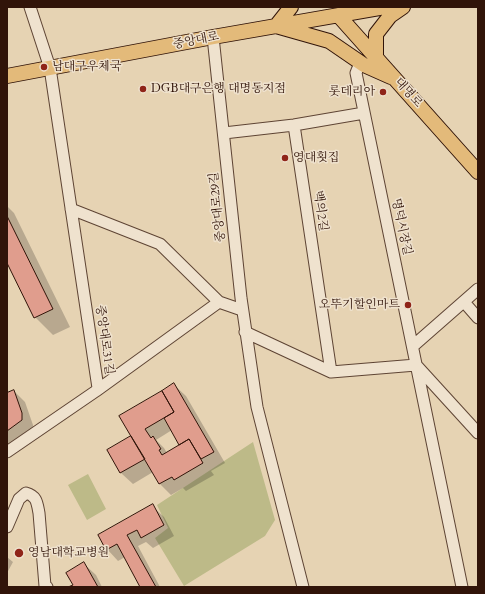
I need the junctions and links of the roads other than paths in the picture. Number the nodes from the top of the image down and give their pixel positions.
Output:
1 (30, 7) edge
2 (291, 7) edge
3 (385, 7) edge
4 (403, 7) edge
5 (338, 11) edge
6 (276, 26) junction
7 (213, 37) junction
8 (376, 57) junction
9 (360, 62) junction
10 (50, 68) junction
11 (7, 76) edge
12 (395, 78) junction
13 (364, 113) junction
14 (294, 125) junction
15 (224, 133) junction
16 (478, 172) edge
17 (71, 209) junction
18 (478, 289) edge
19 (219, 302) junction
20 (464, 302) junction
21 (242, 310) junction
22 (478, 318) edge
23 (245, 332) junction
24 (413, 346) junction
25 (416, 365) junction
26 (331, 372) junction
27 (96, 392) junction
28 (478, 433) edge
29 (7, 452) edge
30 (7, 527) edge
31 (47, 587) edge
32 (303, 587) edge
33 (462, 587) edge

1 - 10 street, 중앙대로31길
2 - 6 main road
3 - 5 main road, 중앙대로
4 - 8 main road
5 - 6 main road, 중앙대로
5 - 8 main road, 대명로
6 - 7 main road, 중앙대로
6 - 9 main road
7 - 10 main road, 중앙대로
7 - 15 street, 중앙대로29길
8 - 12 main road, 대명로
9 - 12 main road
9 - 13 street, 명덕시장길
10 - 11 main road, 중앙대로
10 - 17 street, 중앙대로31길
12 - 16 main road, 대명로
13 - 14 street
13 - 24 street, 명덕시장길
14 - 15 street
14 - 26 street, 백의2길
15 - 21 street, 중앙대로29길
17 - 19 street
17 - 27 street, 중앙대로31길
18 - 20 street
19 - 21 street
19 - 27 street
20 - 22 street
20 - 24 street
21 - 23 street, 중앙대로29길
23 - 26 street
23 - 32 street, 중앙대로29길
24 - 25 street, 명덕시장길
25 - 26 street
25 - 28 street
25 - 33 street, 명덕시장길
27 - 29 street, 중앙대로31길
30 - 31 street

